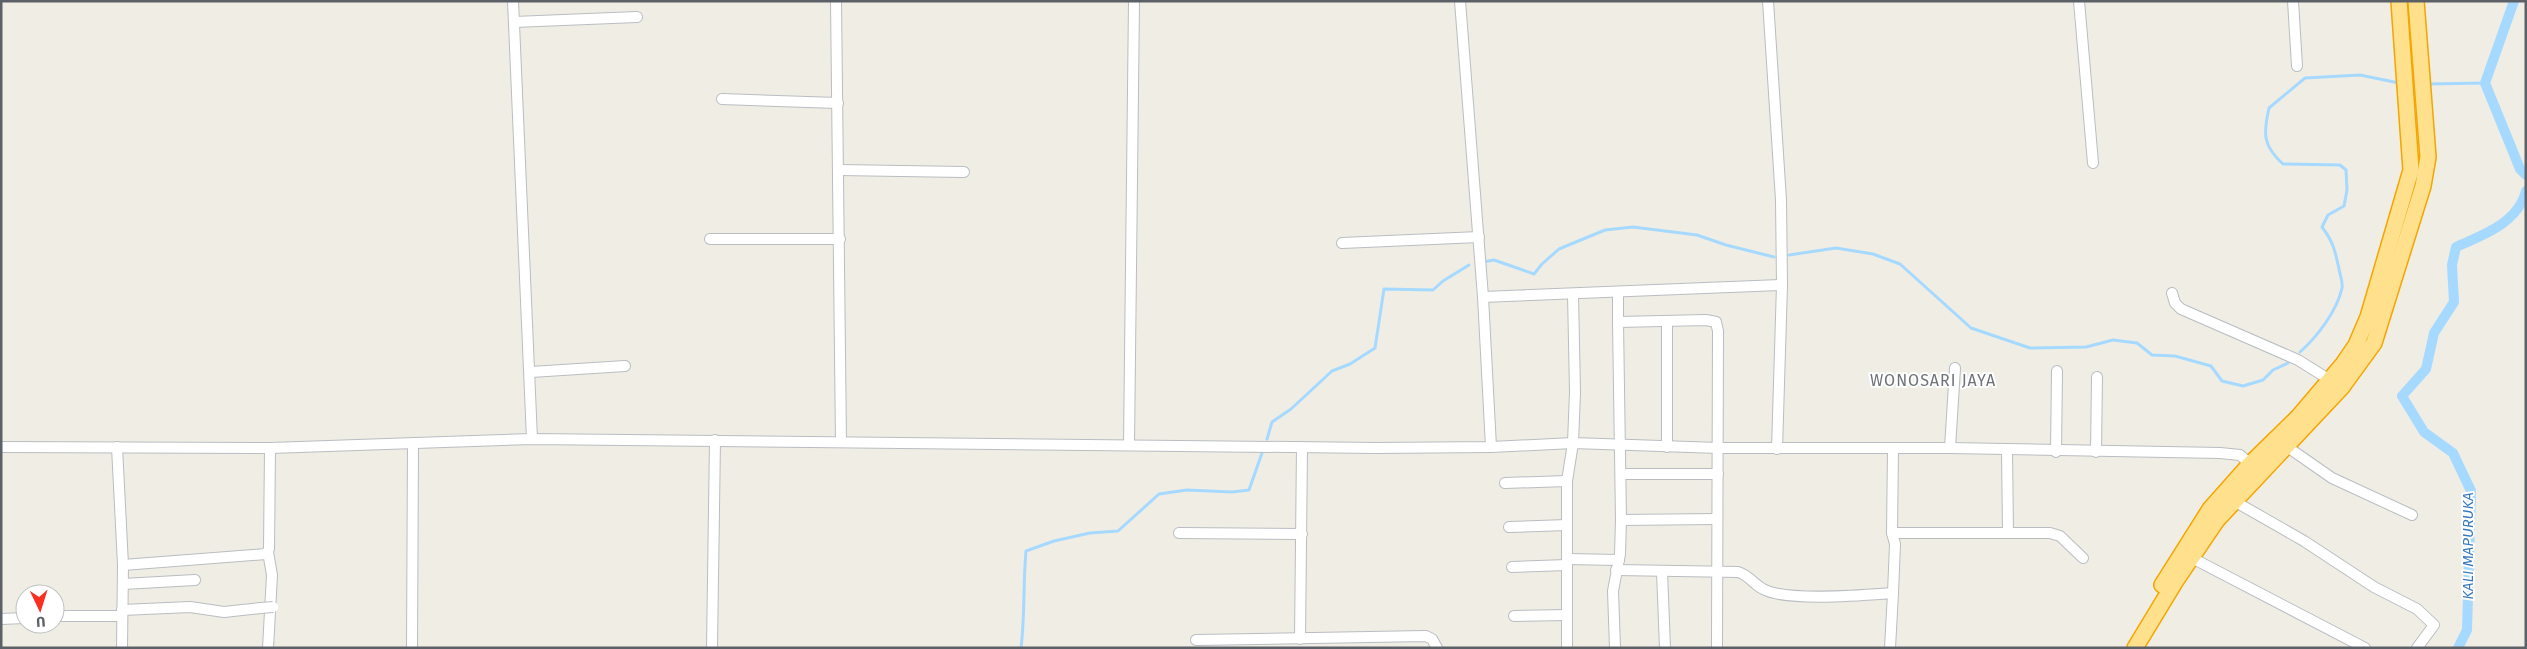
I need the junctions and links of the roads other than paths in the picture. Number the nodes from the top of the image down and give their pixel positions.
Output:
1 (513, 1) edge
2 (836, 1) edge
3 (1134, 1) edge
4 (1460, 1) edge
5 (1768, 1) edge
6 (2079, 1) edge
7 (2293, 1) edge
8 (2399, 1) edge
9 (2416, 1) edge
10 (638, 17) dead end
11 (514, 22) junction
12 (2417, 24) junction
13 (2401, 29) junction
14 (2297, 66) dead end
15 (722, 99) dead end
16 (838, 102) junction
17 (2093, 163) dead end
18 (839, 170) junction
19 (964, 172) dead end
20 (1479, 237) junction
21 (710, 239) dead end
22 (840, 240) junction
23 (1342, 243) dead end
24 (1782, 285) junction
25 (1618, 292) junction
26 (2172, 293) dead end
27 (1573, 294) junction
28 (1484, 297) junction
29 (1667, 321) junction
30 (1618, 322) junction
31 (625, 366) dead end
32 (1955, 368) dead end
33 (2057, 371) dead end
34 (531, 372) junction
35 (2097, 377) dead end
36 (2330, 380) junction
37 (532, 440) junction
38 (715, 440) junction
39 (841, 442) junction
40 (1573, 442) junction
41 (413, 444) junction
42 (1130, 444) junction
43 (1621, 445) junction
44 (2286, 446) junction
45 (1, 447) edge
46 (116, 447) junction
47 (1302, 447) junction
48 (1491, 447) junction
49 (1667, 447) junction
50 (270, 448) junction
51 (1719, 448) junction
52 (1893, 448) junction
53 (1950, 448) junction
54 (1777, 449) junction
55 (2007, 450) junction
56 (2056, 452) junction
57 (2096, 452) junction
58 (2250, 464) junction
59 (1621, 474) junction
60 (1718, 474) junction
61 (1567, 481) junction
62 (1505, 483) dead end
63 (2234, 501) junction
64 (2412, 515) dead end
65 (1621, 520) junction
66 (1716, 520) junction
67 (1567, 525) junction
68 (1509, 527) dead end
69 (2008, 532) junction
70 (1178, 533) dead end
71 (1892, 533) junction
72 (1302, 534) junction
73 (268, 552) junction
74 (2083, 558) dead end
75 (2192, 558) junction
76 (1567, 562) junction
77 (123, 565) junction
78 (1512, 566) dead end
79 (1618, 566) junction
80 (1662, 571) junction
81 (1715, 572) junction
82 (195, 580) dead end
83 (123, 584) junction
84 (1893, 593) junction
85 (272, 607) dead end
86 (122, 613) junction
87 (1567, 615) junction
88 (65, 616) edge
89 (1514, 616) dead end
90 (15, 618) edge
91 (1, 619) edge
92 (1300, 639) junction
93 (1196, 640) dead end
94 (122, 648) edge
95 (268, 648) edge
96 (412, 648) edge
97 (712, 648) edge
98 (1436, 648) edge
99 (1567, 648) edge
100 (1615, 648) edge
101 (1665, 648) edge
102 (1716, 648) edge
103 (1890, 648) edge
104 (2123, 648) edge
105 (2135, 648) edge
106 (2365, 648) edge
107 (2417, 648) edge

1 - 11 street
2 - 16 street
3 - 42 street
4 - 20 street
5 - 24 street
6 - 17 street
7 - 14 street
8 - 13 highway
9 - 12 highway
10 - 11 street
11 - 34 street
12 - 13 highway
12 - 44 highway
13 - 36 highway
15 - 16 street
16 - 18 street
18 - 19 street
18 - 22 street
20 - 23 street
20 - 28 street
21 - 22 street
22 - 39 street
24 - 25 street
24 - 54 street
25 - 27 street
25 - 30 street
26 - 36 street
27 - 28 street
27 - 40 street
28 - 48 street
29 - 30 street
29 - 49 street
29 - 51 street
30 - 43 street
31 - 34 street
32 - 53 street
33 - 56 street
34 - 37 street
35 - 57 street
36 - 58 highway
37 - 38 street
37 - 41 street
38 - 39 street
38 - 97 street
39 - 42 street
40 - 43 street
40 - 48 street
40 - 61 street
41 - 50 street
41 - 96 street
42 - 47 street
43 - 49 street
43 - 59 street
44 - 63 highway
44 - 64 street
45 - 46 street
46 - 50 street
46 - 77 street
47 - 48 street
47 - 72 street
49 - 51 street
50 - 73 street
51 - 54 street
51 - 60 street
52 - 53 street
52 - 54 street
52 - 71 street
53 - 55 street
55 - 56 street
55 - 69 street
56 - 57 street
57 - 58 street
58 - 104 highway
59 - 60 street
59 - 65 street
60 - 66 street
61 - 62 street
61 - 67 street
63 - 75 highway
63 - 107 street
65 - 66 street
65 - 79 street
66 - 81 street
67 - 68 street
67 - 76 street
69 - 71 street
69 - 74 street
70 - 72 street
71 - 84 street
72 - 92 street
73 - 77 street
73 - 95 street
75 - 105 highway
75 - 106 street
76 - 78 street
76 - 79 street
76 - 87 street
77 - 83 street
79 - 80 street
79 - 100 street
80 - 81 street
80 - 101 street
81 - 84 street
81 - 102 street
82 - 83 street
83 - 86 street
84 - 103 street
85 - 86 street, bridge
86 - 88 street
86 - 94 street
87 - 89 street
87 - 99 street
90 - 91 street
92 - 93 street
92 - 98 street

